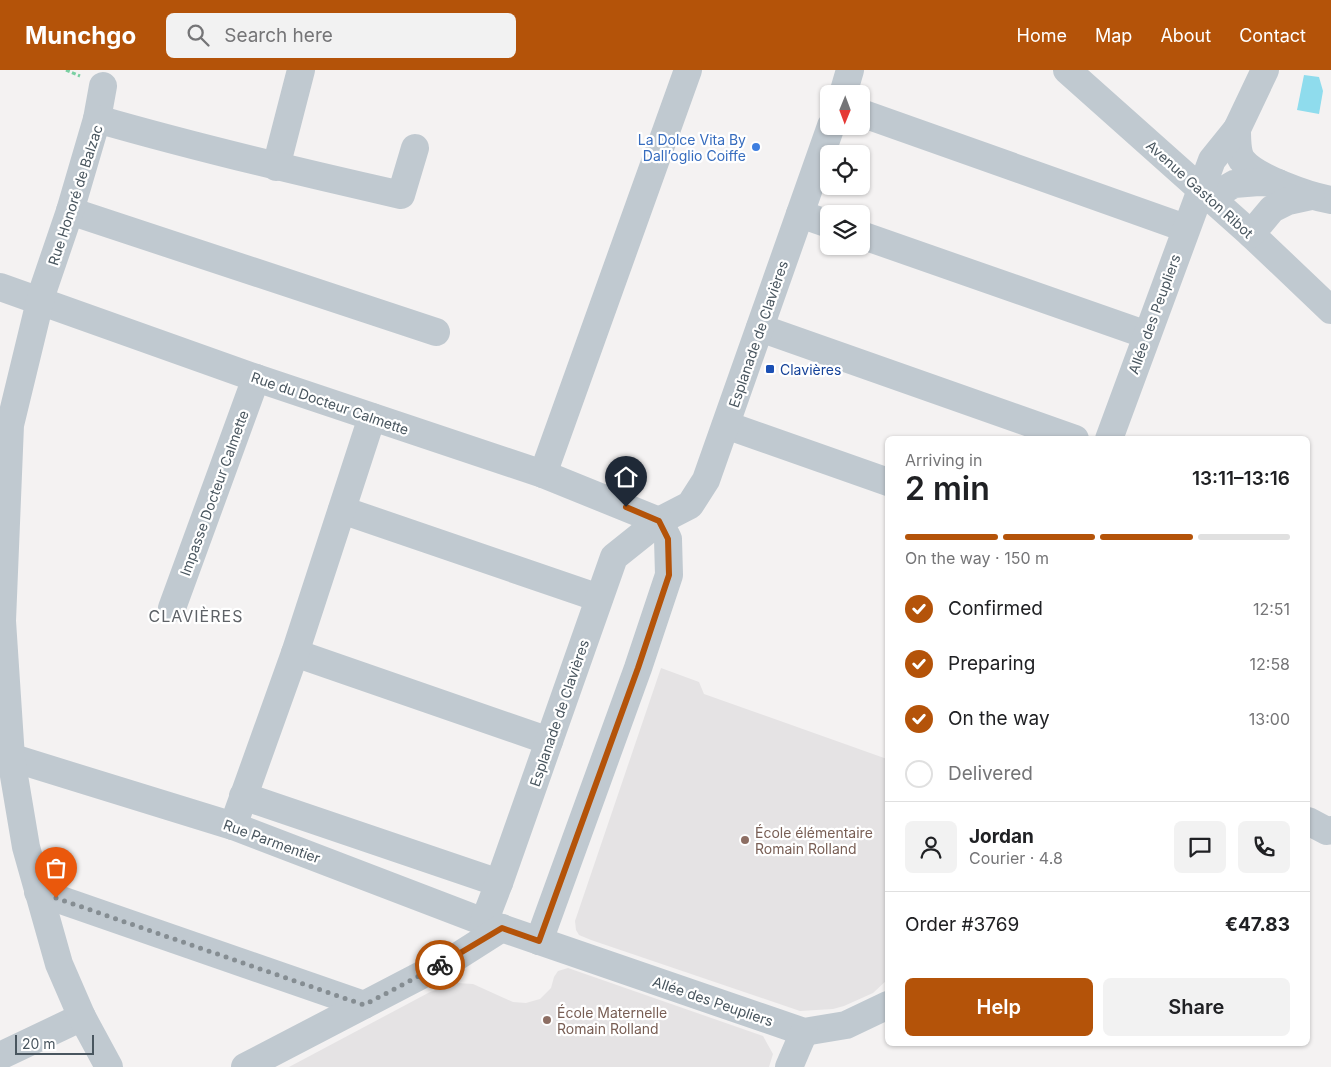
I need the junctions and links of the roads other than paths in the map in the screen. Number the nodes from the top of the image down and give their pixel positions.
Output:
1 (301, 70) edge
2 (688, 70) edge
3 (850, 70) edge
4 (1067, 70) edge
5 (1265, 70) edge
6 (846, 85) edge
7 (104, 86) dead end
8 (870, 116) edge
9 (97, 119) junction
10 (1237, 129) junction
11 (828, 135) edge
12 (415, 148) dead end
13 (276, 167) junction
14 (1279, 183) junction
15 (1206, 194) junction
16 (1321, 198) edge
17 (70, 211) junction
18 (800, 214) junction
19 (820, 221) edge
20 (1185, 228) junction
21 (1250, 234) junction
22 (870, 238) edge
23 (0, 287) edge
24 (40, 302) junction
25 (1331, 310) edge
26 (760, 328) junction
27 (436, 332) dead end
28 (1147, 335) junction
29 (256, 378) junction
30 (372, 417) junction
31 (726, 425) junction
32 (1066, 436) edge
33 (1110, 436) edge
34 (543, 474) junction
35 (885, 481) edge
36 (342, 510) junction
37 (659, 521) junction
38 (599, 598) junction
39 (172, 608) dead end
40 (294, 653) junction
41 (549, 741) junction
42 (6, 756) edge
43 (243, 796) junction
44 (1310, 823) edge
45 (233, 826) junction
46 (1331, 830) edge
47 (499, 884) junction
48 (38, 892) junction
49 (493, 925) junction
50 (539, 941) junction
51 (364, 1005) junction
52 (885, 1006) edge
53 (82, 1017) junction
54 (804, 1032) junction
55 (0, 1056) edge
56 (109, 1067) edge
57 (245, 1067) edge
58 (789, 1067) edge

1 - 13 street
2 - 34 street
3 - 6 street
4 - 15 street, Avenue Gaston Ribot
5 - 10 street, Allée des Peupliers
7 - 9 street
8 - 20 street
9 - 13 street, Rue Honoré de Balzac
9 - 17 street, Rue Honoré de Balzac
10 - 14 street
10 - 15 street, Allée des Peupliers
11 - 18 street, Esplanade de Clavières
12 - 13 street, Rue Honoré de Balzac
14 - 15 street
14 - 16 street
15 - 20 street, Allée des Peupliers
15 - 21 street, Avenue Gaston Ribot
16 - 21 street
17 - 24 street, Rue Honoré de Balzac
17 - 27 street
18 - 19 street
18 - 26 street, Esplanade de Clavières
20 - 28 street, Allée des Peupliers
21 - 25 street, Avenue Gaston Ribot
22 - 28 street
23 - 24 street, Rue du Docteur Calmette
24 - 29 street, Rue du Docteur Calmette
24 - 42 street, Rue Honoré de Balzac
26 - 31 street, Esplanade de Clavières
26 - 32 street
28 - 33 street, Allée des Peupliers
29 - 30 street, Rue du Docteur Calmette
29 - 39 street, Impasse Docteur Calmette
30 - 34 street, Rue du Docteur Calmette
30 - 36 street
31 - 35 street
31 - 37 street, Esplanade de Clavières
34 - 37 street, Rue du Docteur Calmette
36 - 38 street
36 - 40 street
37 - 38 street, Esplanade de Clavières
37 - 50 street
38 - 41 street, Esplanade de Clavières
40 - 41 street
40 - 43 street
41 - 47 street, Esplanade de Clavières
42 - 45 street, Rue Parmentier
42 - 48 street, Rue Honoré de Balzac
43 - 45 street
43 - 47 street
44 - 46 street
45 - 49 street, Rue Parmentier
47 - 49 street, Esplanade de Clavières
48 - 51 street
48 - 53 street, Rue Honoré de Balzac
49 - 50 street, Rue Parmentier
49 - 51 street
50 - 54 street, Allée des Peupliers
51 - 57 street
52 - 54 street, Allée des Peupliers
53 - 55 street
53 - 56 street, Rue Honoré de Balzac
54 - 58 street

